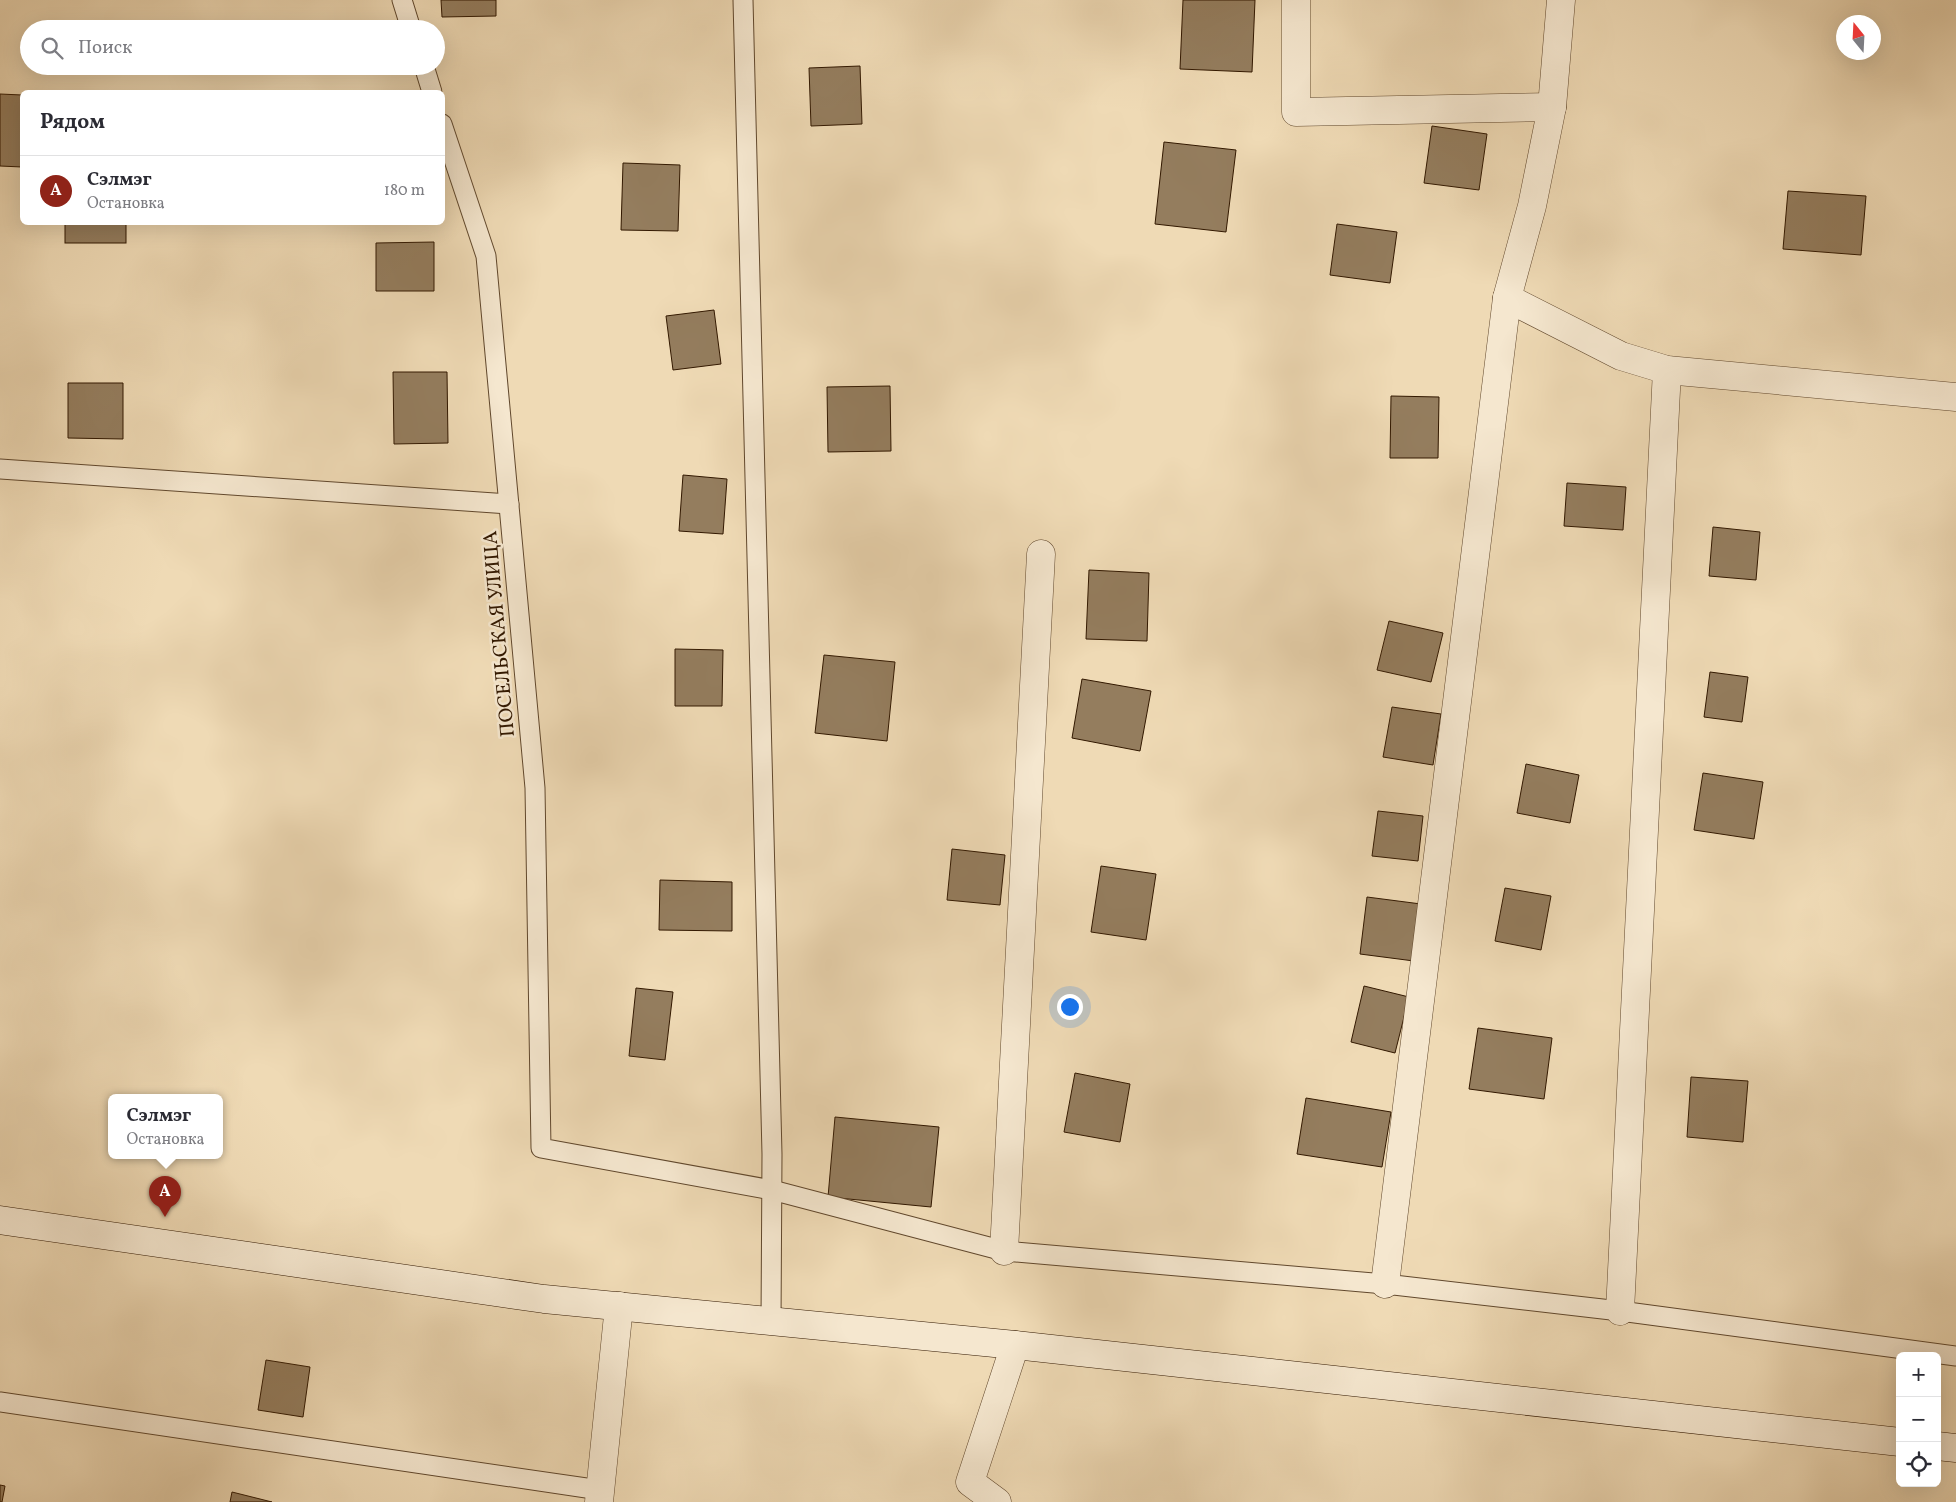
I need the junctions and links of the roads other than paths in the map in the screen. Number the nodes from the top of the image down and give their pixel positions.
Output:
1 (402, 0) edge
2 (743, 0) edge
3 (1296, 0) edge
4 (1561, 0) edge
5 (408, 20) edge
6 (427, 75) edge
7 (431, 90) edge
8 (1552, 107) junction
9 (445, 133) edge
10 (1507, 298) junction
11 (1667, 370) junction
12 (1956, 397) edge
13 (0, 469) edge
14 (509, 504) junction
15 (1041, 554) dead end
16 (772, 1190) junction
17 (0, 1220) edge
18 (1004, 1251) junction
19 (1385, 1284) junction
20 (619, 1306) junction
21 (1620, 1311) junction
22 (771, 1322) junction
23 (1015, 1345) junction
24 (1956, 1356) edge
25 (0, 1402) edge
26 (1896, 1442) edge
27 (1941, 1446) edge
28 (1956, 1448) edge
29 (599, 1496) edge
30 (997, 1502) edge

1 - 5 lane
2 - 16 lane
3 - 8 street
4 - 8 street
6 - 7 lane
8 - 10 street
9 - 14 lane, ПОСЕЛЬСКАЯ УЛИЦА
10 - 11 street
10 - 19 street
11 - 12 street
11 - 21 street
13 - 14 lane
14 - 16 lane, ПОСЕЛЬСКАЯ УЛИЦА
15 - 18 street
16 - 18 lane
16 - 22 lane
17 - 20 street
18 - 19 lane
19 - 21 lane
20 - 22 street
20 - 29 street
21 - 24 lane
22 - 23 street
23 - 26 street
23 - 30 street
25 - 29 lane
27 - 28 street

